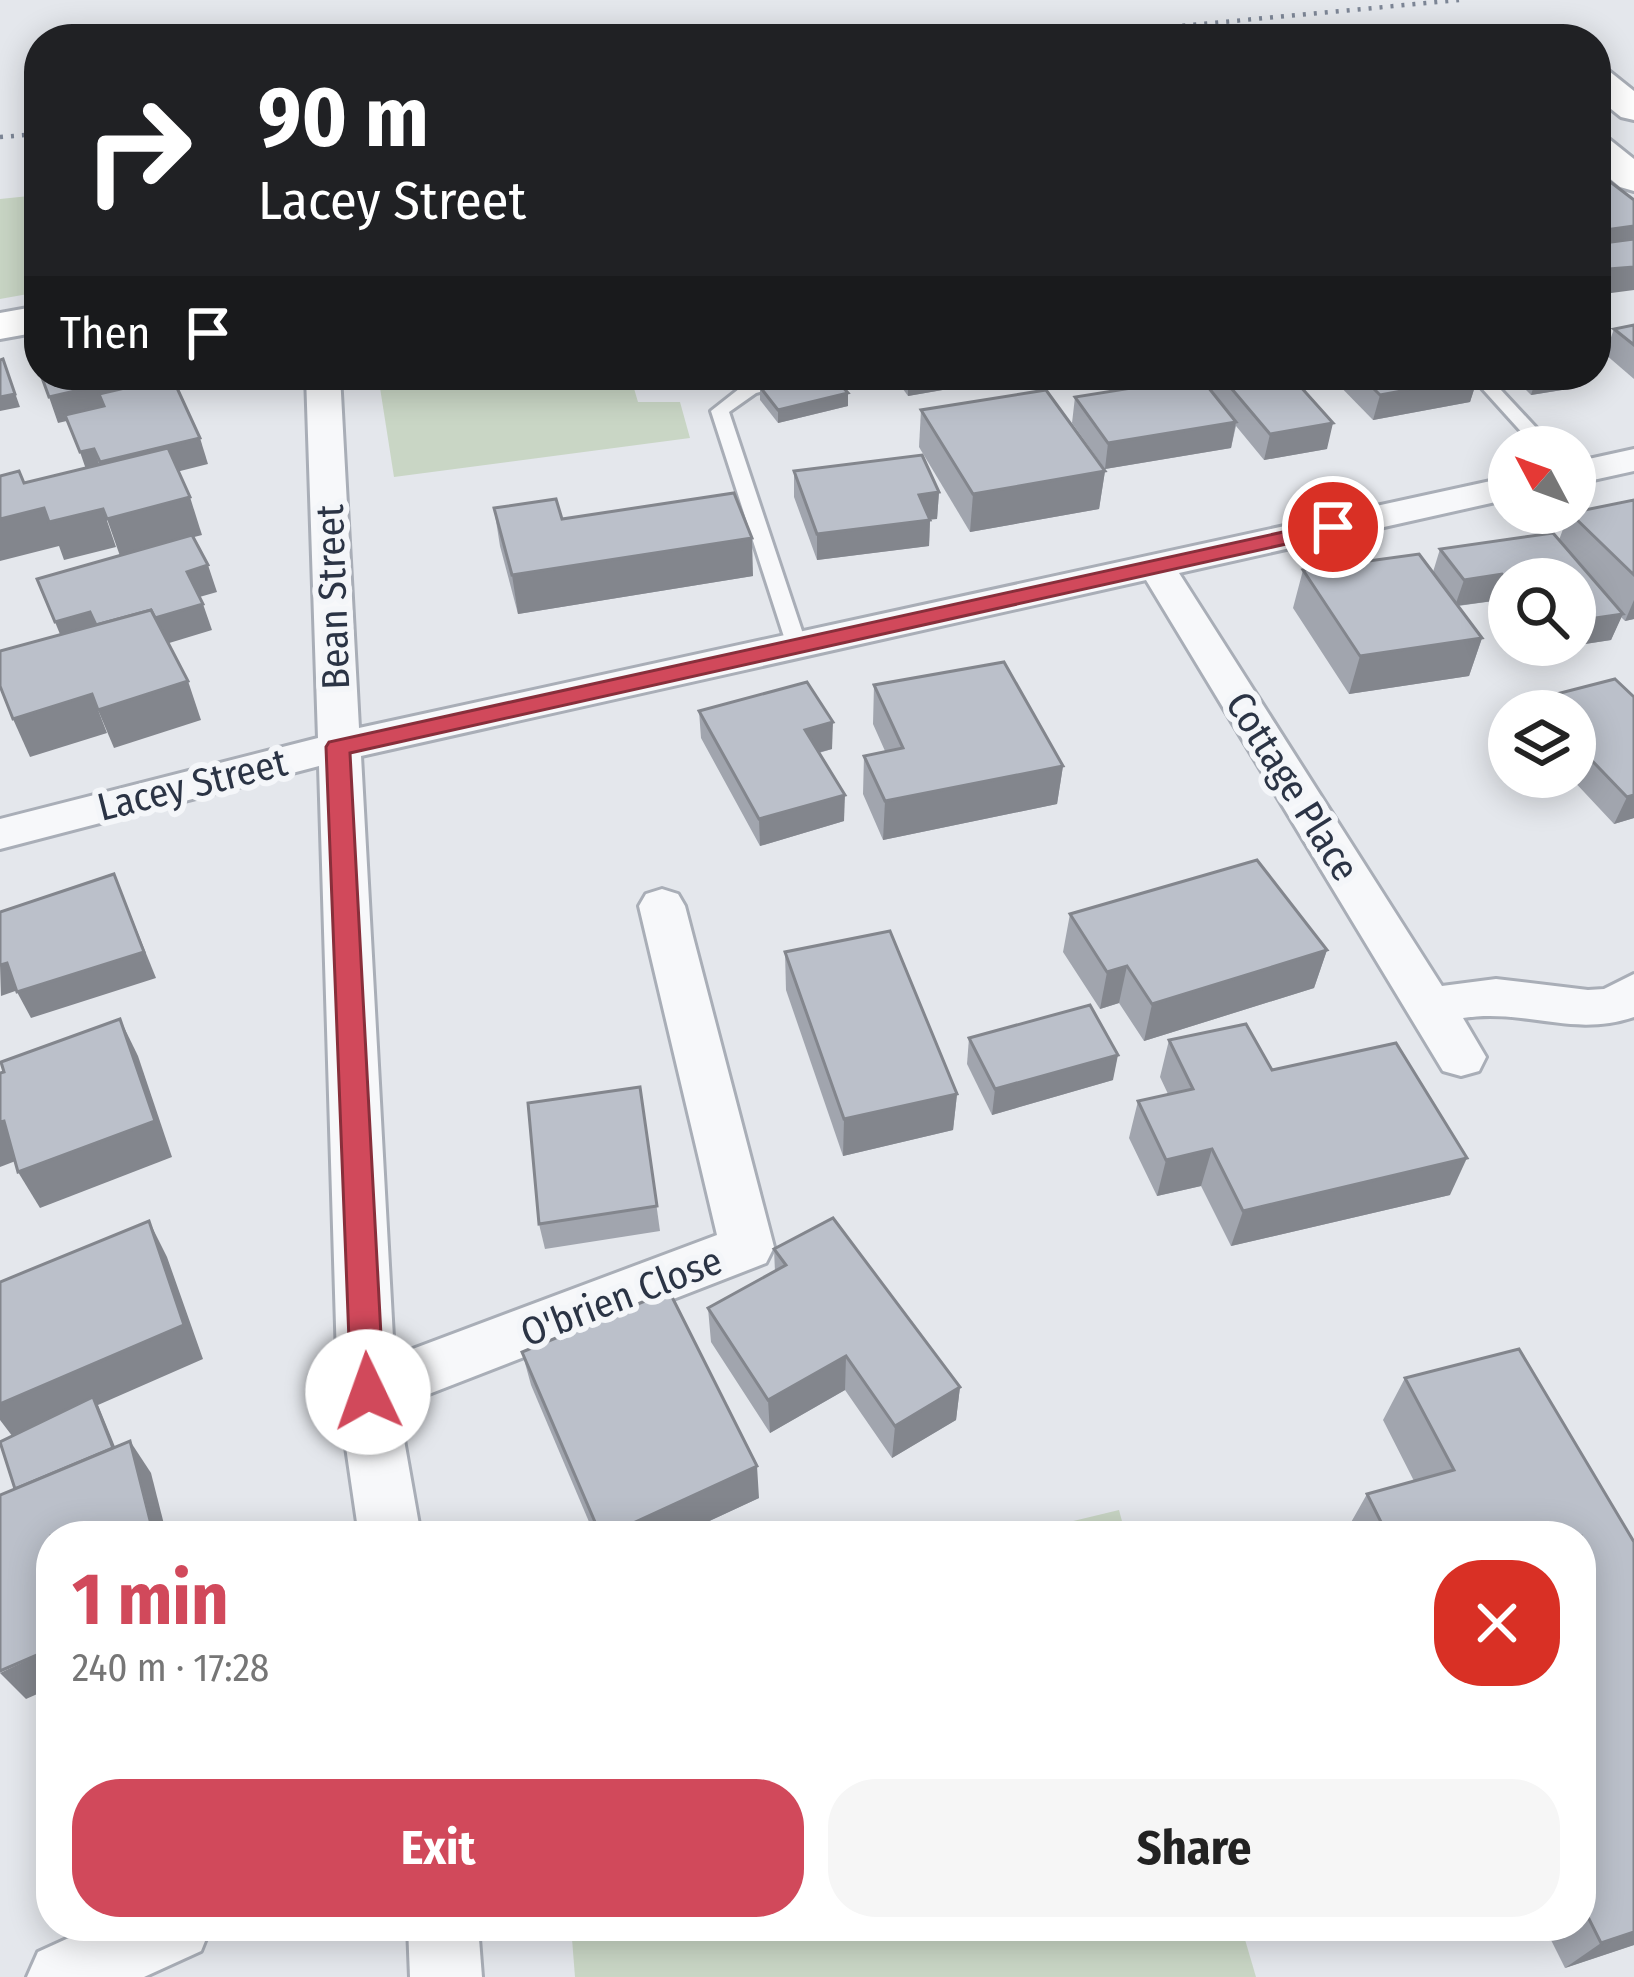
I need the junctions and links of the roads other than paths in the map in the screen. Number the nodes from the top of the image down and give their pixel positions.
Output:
1 (1611, 160) edge
2 (1634, 179) edge
3 (324, 390) edge
4 (749, 390) edge
5 (1492, 390) edge
6 (1525, 426) edge
7 (1634, 460) edge
8 (1596, 468) edge
9 (1488, 493) edge
10 (1156, 567) junction
11 (797, 646) junction
12 (338, 747) junction
13 (0, 833) edge
14 (662, 906) dead end
15 (1634, 992) edge
16 (1430, 1006) junction
17 (1462, 1057) dead end
18 (368, 1392) junction
19 (388, 1521) edge
20 (143, 1941) edge
21 (444, 1941) edge
22 (63, 1977) edge
23 (446, 1977) edge

1 - 2 street
3 - 12 street, Bean Street
4 - 11 lane
5 - 6 lane
7 - 8 street
9 - 10 street, Lacey Street
10 - 11 street, Lacey Street
10 - 16 street, Cottage Place
11 - 12 street, Lacey Street
12 - 13 street, Lacey Street
12 - 18 street, Bean Street
14 - 18 street, O'brien Close
15 - 16 street
16 - 17 street, Cottage Place
18 - 19 street, Bean Street
20 - 22 street
21 - 23 street

